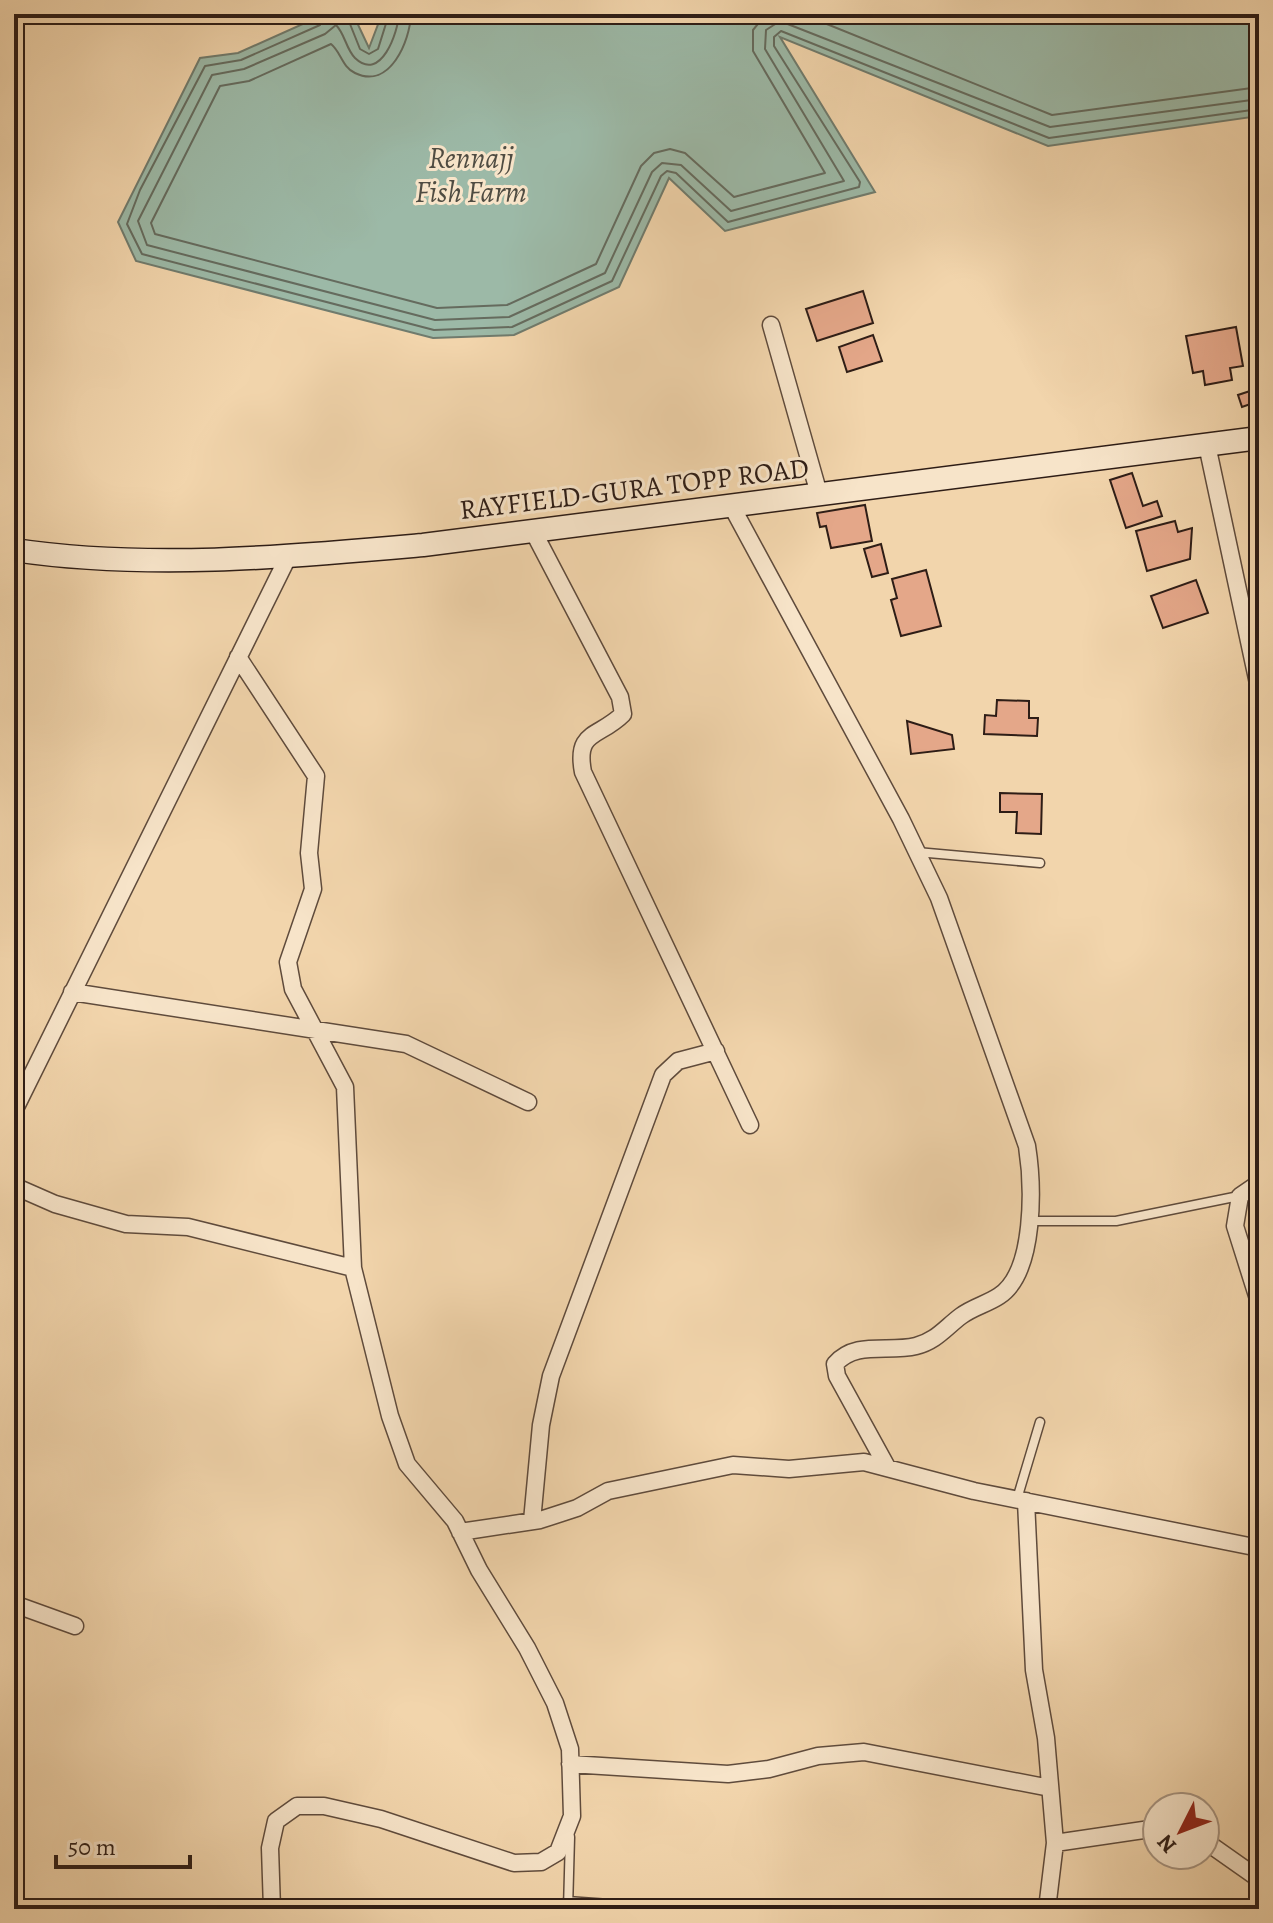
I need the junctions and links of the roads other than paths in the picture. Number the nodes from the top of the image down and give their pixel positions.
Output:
1 (771, 325) dead end
2 (1259, 438) edge
3 (1207, 445) junction
4 (819, 494) junction
5 (731, 505) junction
6 (533, 531) junction
7 (14, 550) edge
8 (288, 557) junction
9 (238, 657) junction
10 (1259, 688) edge
11 (917, 852) junction
12 (1040, 863) dead end
13 (72, 992) junction
14 (315, 1031) junction
15 (716, 1051) junction
16 (528, 1102) dead end
17 (14, 1111) edge
18 (750, 1125) dead end
19 (1259, 1183) edge
20 (14, 1186) edge
21 (1240, 1196) junction
22 (1029, 1221) junction
23 (353, 1268) junction
24 (1259, 1302) edge
25 (1040, 1422) dead end
26 (887, 1467) junction
27 (1022, 1500) junction
28 (532, 1521) junction
29 (460, 1532) junction
30 (1259, 1548) edge
31 (14, 1604) edge
32 (75, 1626) dead end
33 (570, 1764) junction
34 (1050, 1788) junction
35 (572, 1816) junction
36 (1141, 1830) edge
37 (1055, 1843) junction
38 (1221, 1852) edge
39 (1259, 1879) edge
40 (568, 1905) edge
41 (272, 1909) edge
42 (680, 1909) edge
43 (1047, 1909) edge

1 - 4 street
2 - 3 street, RAYFIELD-GURA TOPP ROAD
3 - 4 street, RAYFIELD-GURA TOPP ROAD
3 - 10 street
4 - 5 street, RAYFIELD-GURA TOPP ROAD
5 - 6 street, RAYFIELD-GURA TOPP ROAD
5 - 11 street
6 - 8 street, RAYFIELD-GURA TOPP ROAD
6 - 15 street
7 - 8 street, RAYFIELD-GURA TOPP ROAD
8 - 9 street
9 - 13 street
9 - 14 street
11 - 12 lane
11 - 22 street
13 - 14 street
13 - 17 street
14 - 16 street
14 - 23 street
15 - 18 street
15 - 28 street
19 - 21 street
20 - 23 street
21 - 22 lane
21 - 24 street
22 - 26 street
23 - 29 street
25 - 27 lane
26 - 27 street
26 - 28 street
27 - 30 street
27 - 34 street
28 - 29 street
29 - 33 street
31 - 32 street
33 - 34 street
33 - 35 street
34 - 37 street
35 - 40 lane
35 - 41 street
36 - 37 street
37 - 43 street
38 - 39 street
40 - 42 lane

